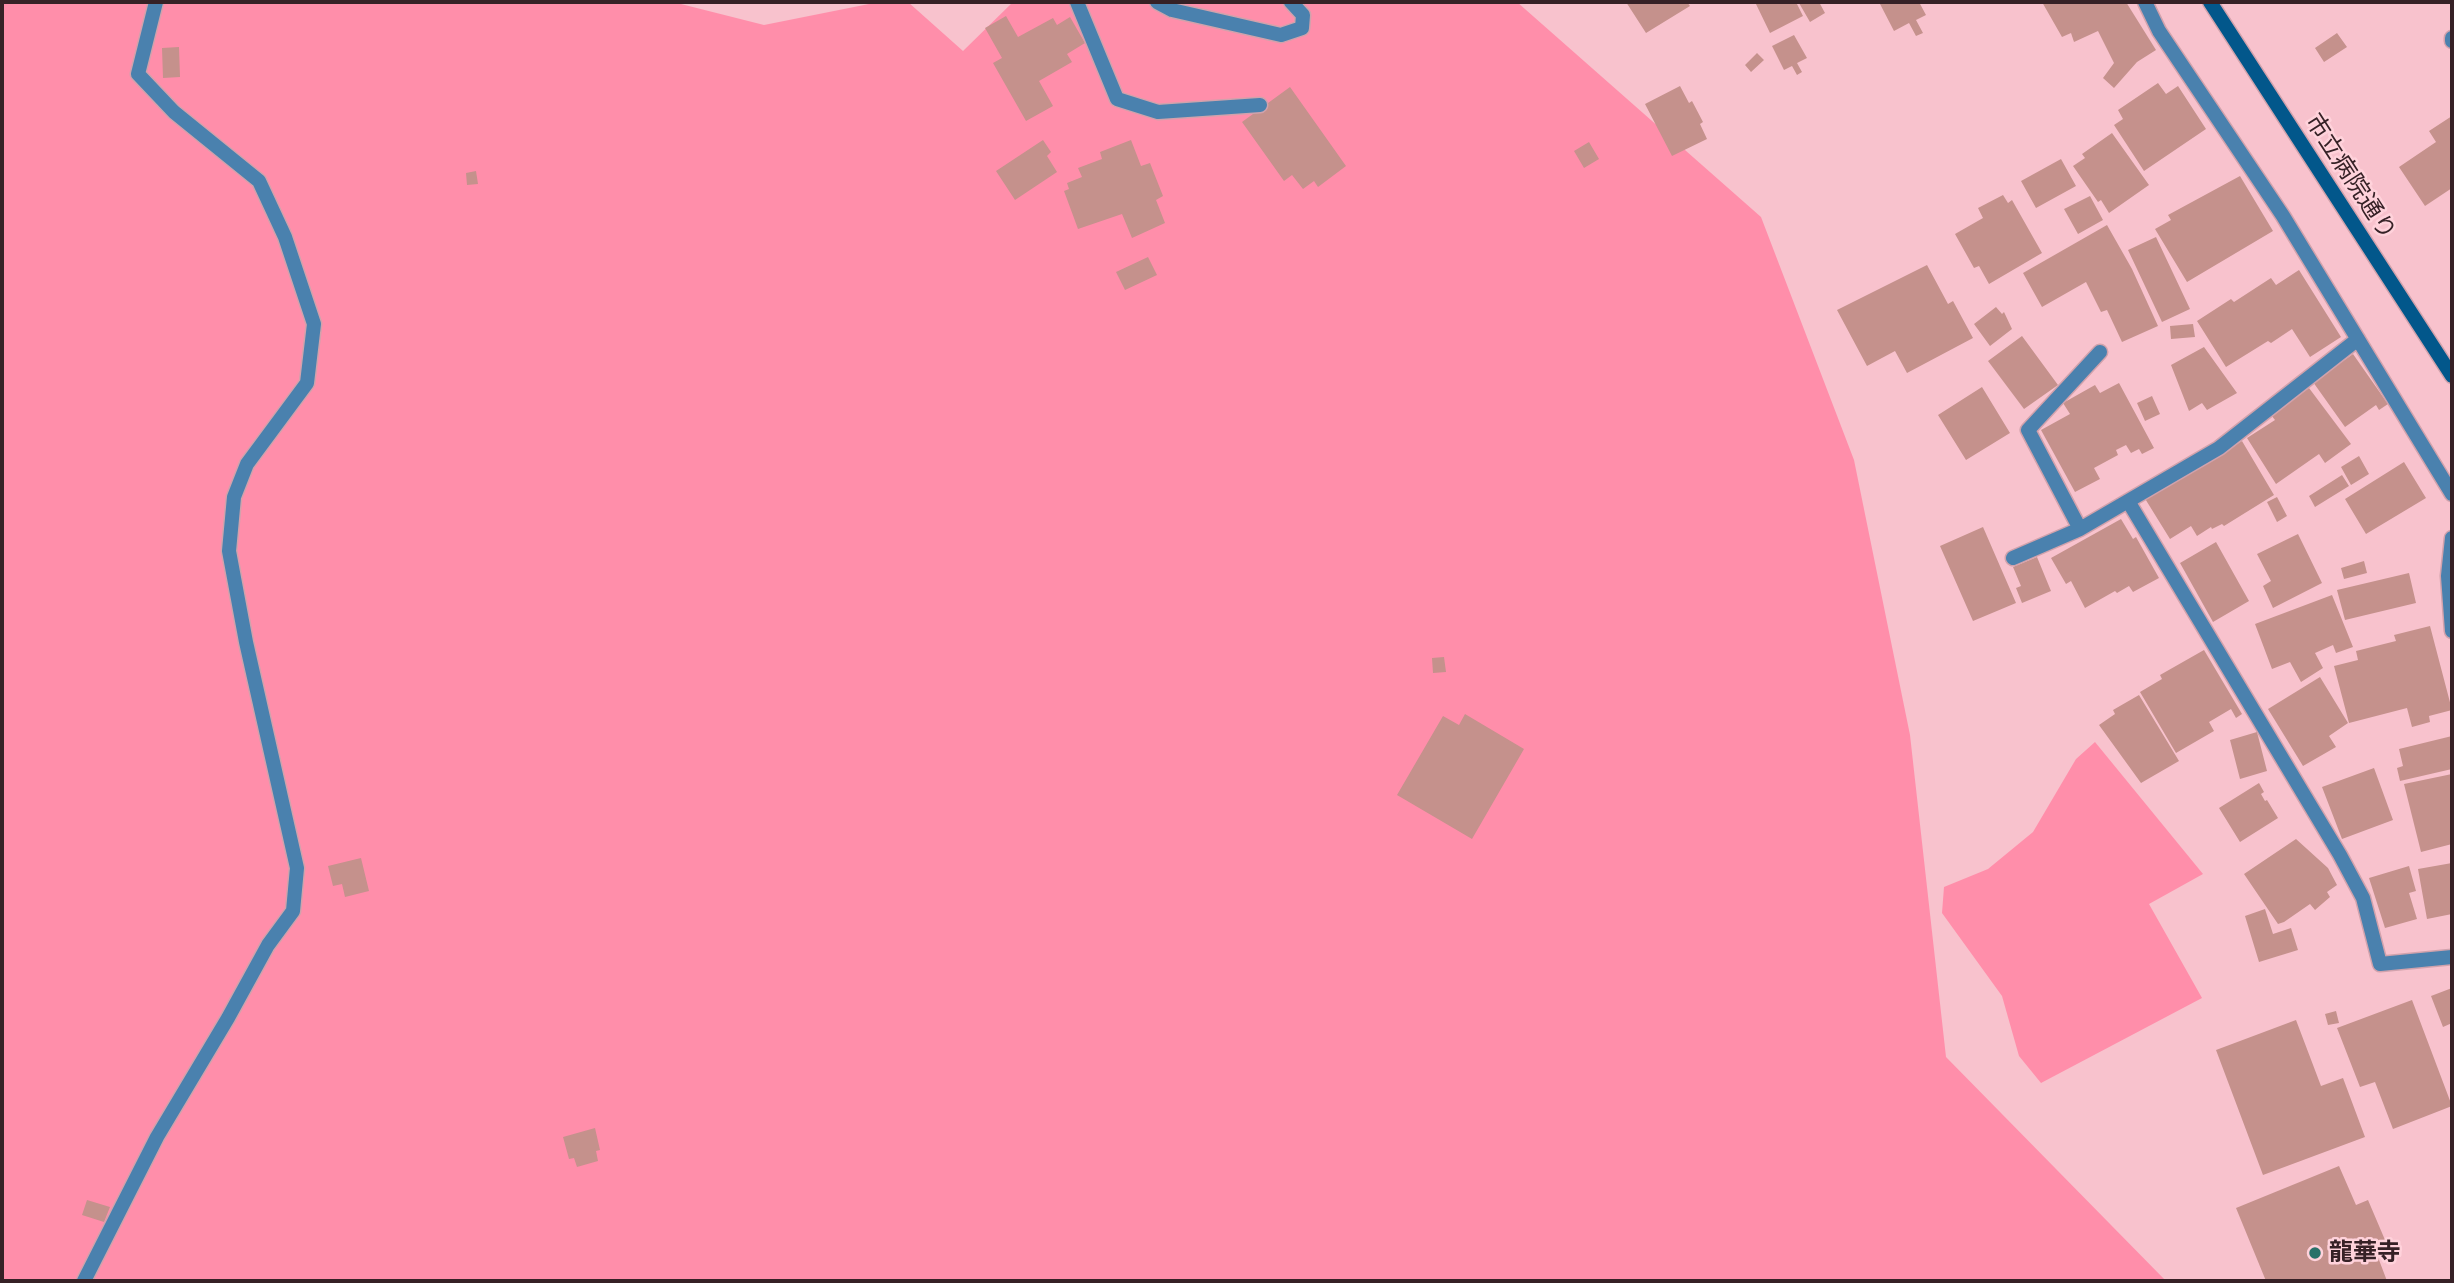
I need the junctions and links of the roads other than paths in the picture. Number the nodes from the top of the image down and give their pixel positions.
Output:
1 (156, 2) edge
2 (1077, 2) edge
3 (1157, 2) edge
4 (1291, 2) edge
5 (2145, 2) edge
6 (2210, 2) edge
7 (1260, 105) dead end
8 (2358, 339) junction
9 (2100, 352) dead end
10 (2452, 376) edge
11 (2452, 494) edge
12 (2128, 501) junction
13 (2080, 529) junction
14 (2452, 538) edge
15 (2013, 558) dead end
16 (2452, 631) edge
17 (2452, 957) edge
18 (84, 1281) edge

1 - 18 street
2 - 7 street
3 - 4 street
5 - 8 street
6 - 10 main road, 市立病院通り
8 - 11 street
8 - 12 street
9 - 13 street
12 - 13 street
12 - 17 street
13 - 15 street
14 - 16 street

